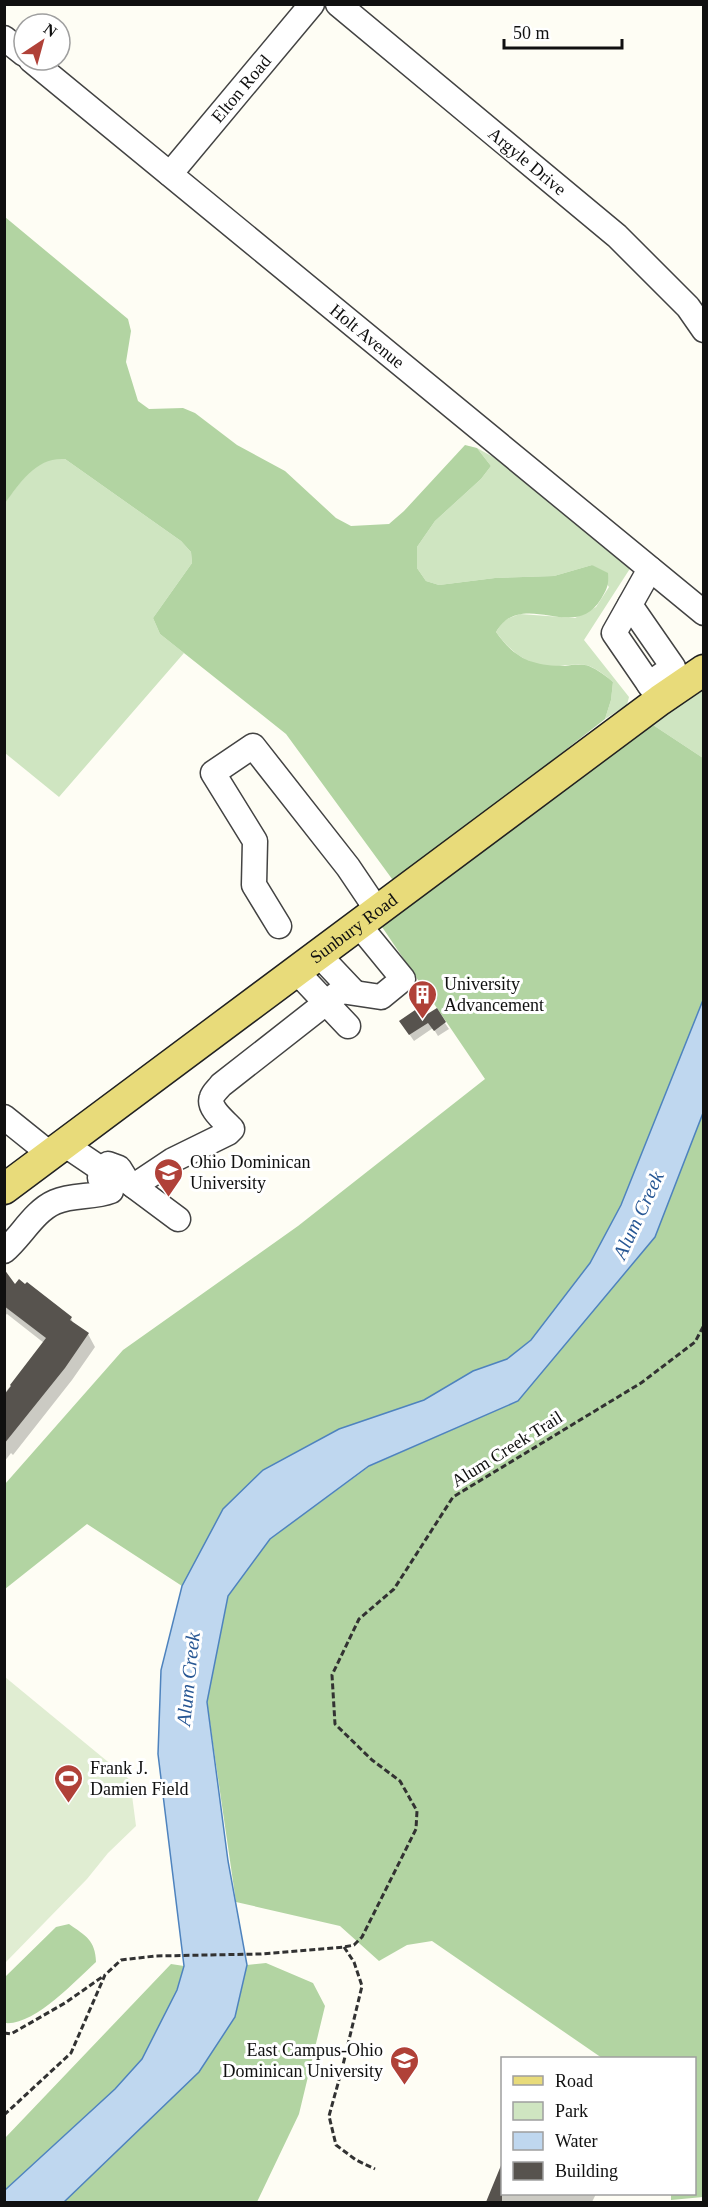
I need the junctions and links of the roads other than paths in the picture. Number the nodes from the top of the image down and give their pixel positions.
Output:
1 (312, 4) edge
2 (338, 4) edge
3 (46, 72) edge
4 (170, 174) junction
5 (704, 330) edge
6 (650, 569) junction
7 (699, 602) edge
8 (704, 670) edge
9 (654, 692) junction
10 (367, 917) junction
11 (279, 926) dead end
12 (307, 962) junction
13 (353, 991) junction
14 (325, 1004) junction
15 (348, 1026) dead end
16 (4, 1117) edge
17 (57, 1149) junction
18 (118, 1182) junction
19 (4, 1189) edge
20 (178, 1219) dead end
21 (4, 1251) edge

1 - 4 street, Elton Road
2 - 5 street, Argyle Drive
3 - 4 street, Holt Avenue
4 - 6 street, Holt Avenue
6 - 7 street, Holt Avenue
6 - 9 street
8 - 9 main road, Sunbury Road
9 - 10 main road, Sunbury Road
10 - 11 street
10 - 12 main road, Sunbury Road
10 - 13 street
12 - 13 street
12 - 14 street
12 - 17 main road, Sunbury Road
13 - 14 street
14 - 15 street
14 - 18 street
16 - 17 street
17 - 18 street
17 - 19 main road, Sunbury Road
18 - 20 street
18 - 21 street

